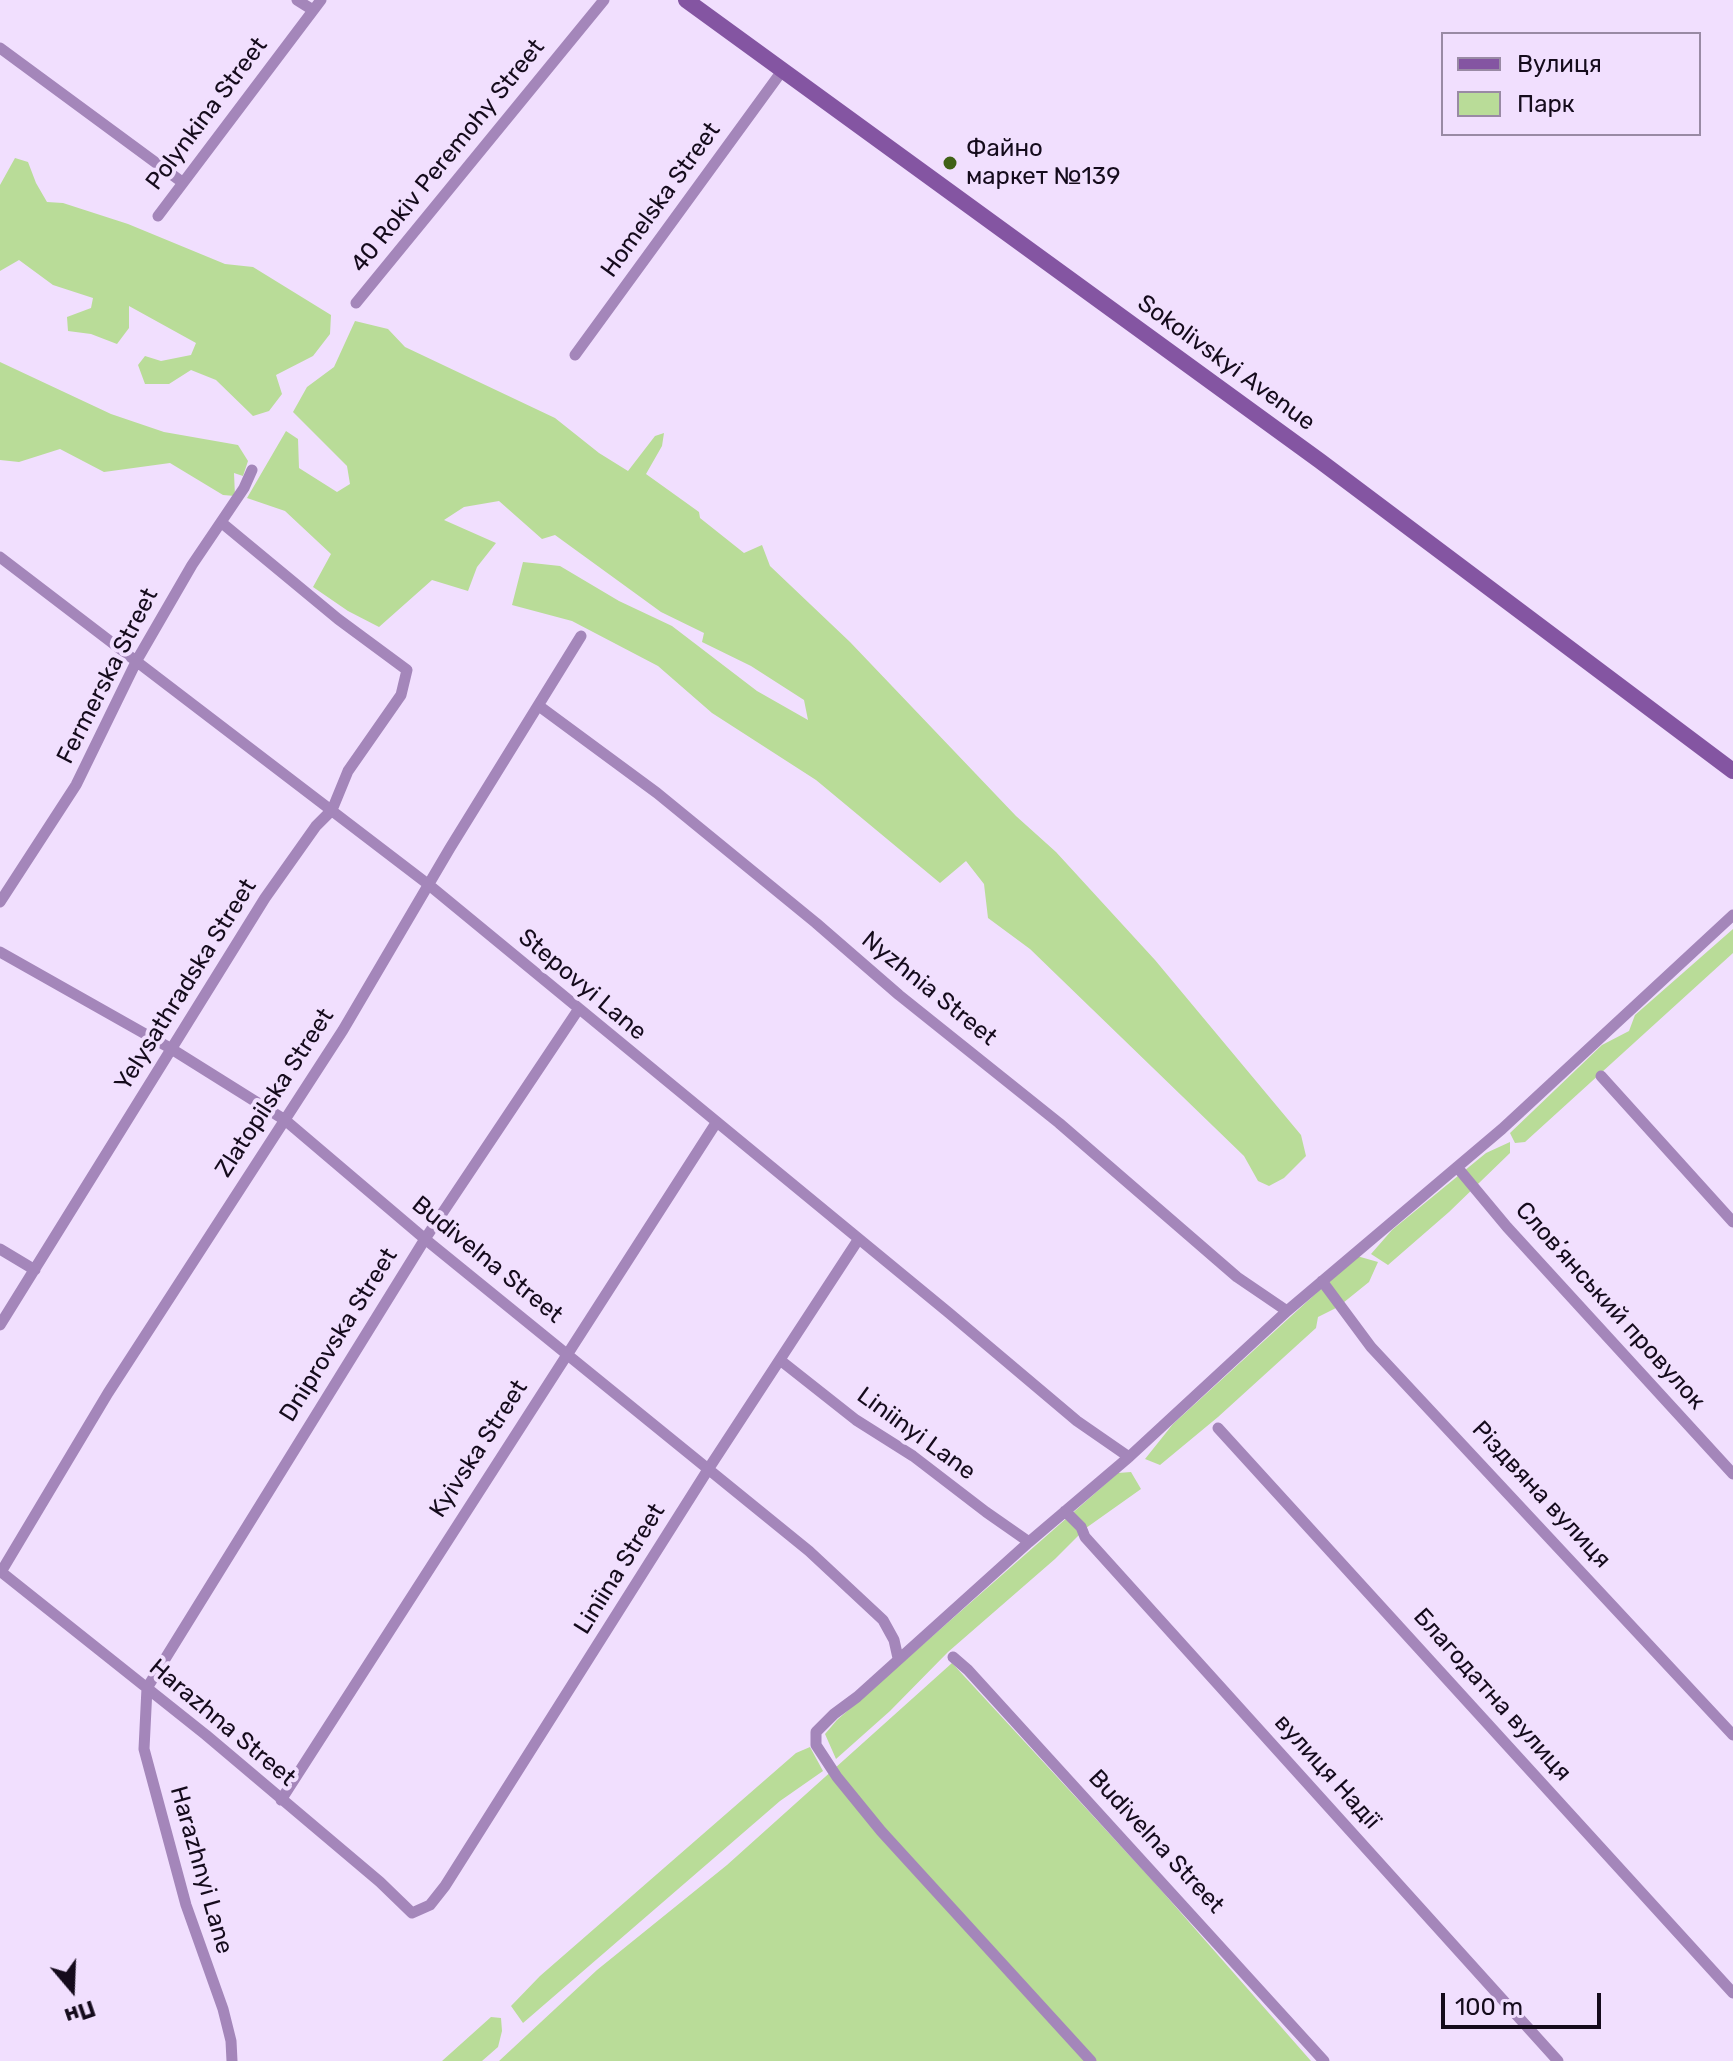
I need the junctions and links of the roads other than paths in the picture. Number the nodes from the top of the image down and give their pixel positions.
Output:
1 (297, 0) edge
2 (604, 0) edge
3 (686, 0) edge
4 (317, 5) edge
5 (0, 48) edge
6 (782, 71) junction
7 (182, 182) junction
8 (158, 216) dead end
9 (356, 303) dead end
10 (575, 355) dead end
11 (252, 470) dead end
12 (222, 523) junction
13 (0, 557) edge
14 (581, 636) dead end
15 (137, 660) junction
16 (539, 706) junction
17 (1733, 771) edge
18 (332, 810) junction
19 (429, 885) junction
20 (0, 902) edge
21 (1733, 915) edge
22 (0, 952) edge
23 (578, 1010) junction
24 (170, 1048) junction
25 (1601, 1076) dead end
26 (285, 1120) junction
27 (716, 1123) junction
28 (1457, 1167) junction
29 (1733, 1222) edge
30 (425, 1239) junction
31 (858, 1240) junction
32 (0, 1249) edge
33 (35, 1270) junction
34 (1322, 1281) junction
35 (1287, 1311) junction
36 (0, 1325) edge
37 (567, 1353) junction
38 (780, 1360) junction
39 (1218, 1428) dead end
40 (1129, 1457) junction
41 (709, 1468) junction
42 (1733, 1474) edge
43 (1065, 1511) junction
44 (1029, 1542) junction
45 (0, 1572) edge
46 (953, 1657) dead end
47 (898, 1658) junction
48 (147, 1688) junction
49 (1733, 1735) edge
50 (281, 1800) junction
51 (412, 1913) joint
52 (1733, 1993) edge
53 (232, 2061) edge
54 (1091, 2061) edge
55 (1324, 2061) edge
56 (1558, 2061) edge

1 - 4 street
2 - 9 street, 40 Rokiv Peremohy Street
3 - 6 street, Sokolivskyi Avenue
4 - 7 street, Polynkina Street
5 - 7 street
6 - 10 street, Homelska Street
6 - 17 street, Sokolivskyi Avenue
7 - 8 street, Polynkina Street
11 - 12 street, Fermerska Street
12 - 15 street, Fermerska Street
12 - 18 street, Yelysathradska Street
13 - 15 street, Stepovyi Lane
14 - 16 street, Zlatopilska Street
15 - 18 street, Stepovyi Lane
15 - 20 street, Fermerska Street
16 - 19 street, Zlatopilska Street
16 - 35 street, Nyzhnia Street
18 - 19 street, Stepovyi Lane
18 - 24 street, Yelysathradska Street
19 - 23 street, Stepovyi Lane
19 - 26 street, Zlatopilska Street
21 - 28 street
22 - 24 street, Budivelna Street
23 - 27 street, Stepovyi Lane
23 - 30 street, Dniprovska Street
24 - 26 street, Budivelna Street
24 - 33 street, Yelysathradska Street
25 - 29 street
26 - 30 street, Budivelna Street
26 - 45 street, Zlatopilska Street
27 - 31 street, Stepovyi Lane
27 - 37 street, Kyivska Street
28 - 34 street
28 - 42 street, Словʼянський провулок
30 - 37 street, Budivelna Street
30 - 48 street, Dniprovska Street
31 - 38 street, Liniina Street
31 - 40 street, Stepovyi Lane
32 - 33 street
33 - 36 street, Yelysathradska Street
34 - 35 street
34 - 49 street, Різдвяна вулиця
35 - 40 street
37 - 41 street, Budivelna Street
37 - 50 street, Kyivska Street
38 - 41 street, Liniina Street
38 - 44 street, Liniinyi Lane
39 - 52 street, Благодатна вулиця
40 - 43 street
41 - 47 street, Budivelna Street
41 - 51 street, Liniina Street
43 - 44 street
43 - 56 street, вулиця Надії
44 - 47 street
45 - 48 street, Harazhna Street
46 - 55 street, Budivelna Street
47 - 54 street
48 - 50 street, Harazhna Street
48 - 53 street, Harazhnyi Lane
50 - 51 street, Harazhna Street

